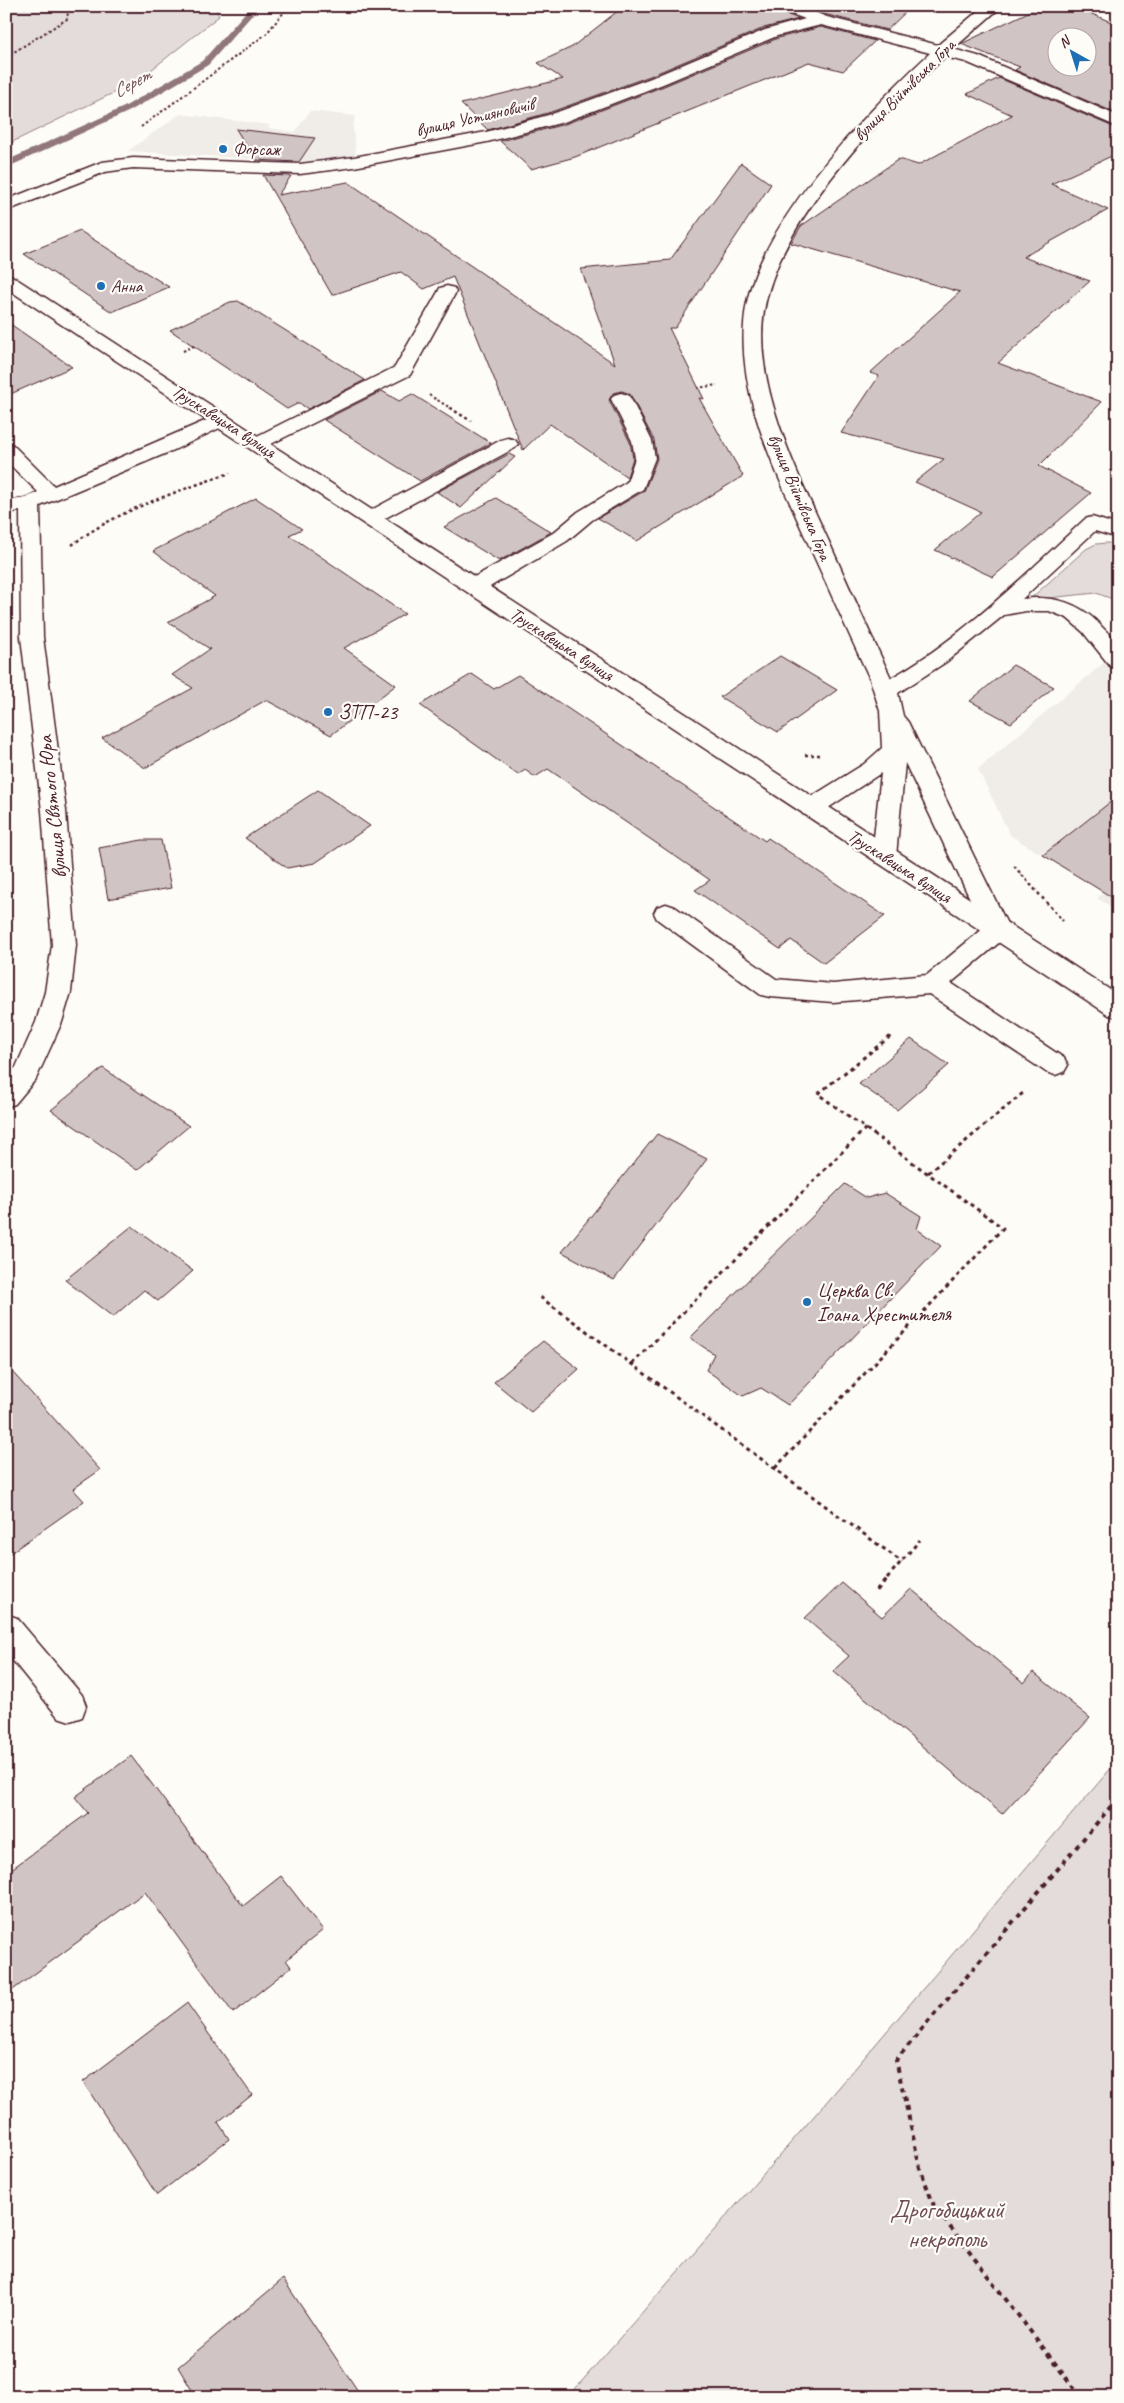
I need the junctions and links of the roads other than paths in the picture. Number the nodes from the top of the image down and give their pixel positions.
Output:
1 (783, 6) edge
2 (994, 6) edge
3 (820, 20) junction
4 (940, 51) junction
5 (1118, 122) edge
6 (6, 206) edge
7 (6, 280) edge
8 (447, 292) dead end
9 (621, 399) dead end
10 (221, 420) junction
11 (258, 443) junction
12 (508, 444) road end
13 (6, 449) edge
14 (40, 498) junction
15 (6, 507) edge
16 (371, 518) junction
17 (1118, 532) edge
18 (475, 586) junction
19 (997, 609) junction
20 (1118, 661) edge
21 (888, 702) junction
22 (894, 750) junction
23 (811, 808) junction
24 (884, 856) junction
25 (666, 913) dead end
26 (998, 930) junction
27 (933, 984) junction
28 (1118, 1008) edge
29 (1056, 1065) dead end
30 (6, 1097) edge
31 (6, 1628) edge
32 (70, 1706) dead end

1 - 3 street
2 - 4 street, вулиця Війтівська Гора
3 - 4 street, вулиця Устияновичів
3 - 6 street, вулиця Устияновичів
4 - 5 street, вулиця Устияновичів
4 - 21 street, вулиця Війтівська Гора
7 - 10 street, Трускавецька вулиця
8 - 11 street
9 - 18 street
10 - 11 street, Трускавецька вулиця
10 - 14 street
11 - 16 street, Трускавецька вулиця
12 - 16 street
13 - 14 street
14 - 15 street
14 - 30 street, вулиця Святого Юра
16 - 18 street, Трускавецька вулиця
17 - 19 street
18 - 23 street, Трускавецька вулиця
19 - 20 street
19 - 21 street
21 - 22 street, вулиця Війтівська Гора
21 - 26 street
22 - 23 street
22 - 24 street, вулиця Війтівська Гора
23 - 24 street, Трускавецька вулиця
24 - 26 street, Трускавецька вулиця
25 - 27 street
26 - 27 street
26 - 28 street, Трускавецька вулиця
27 - 29 street
31 - 32 street

